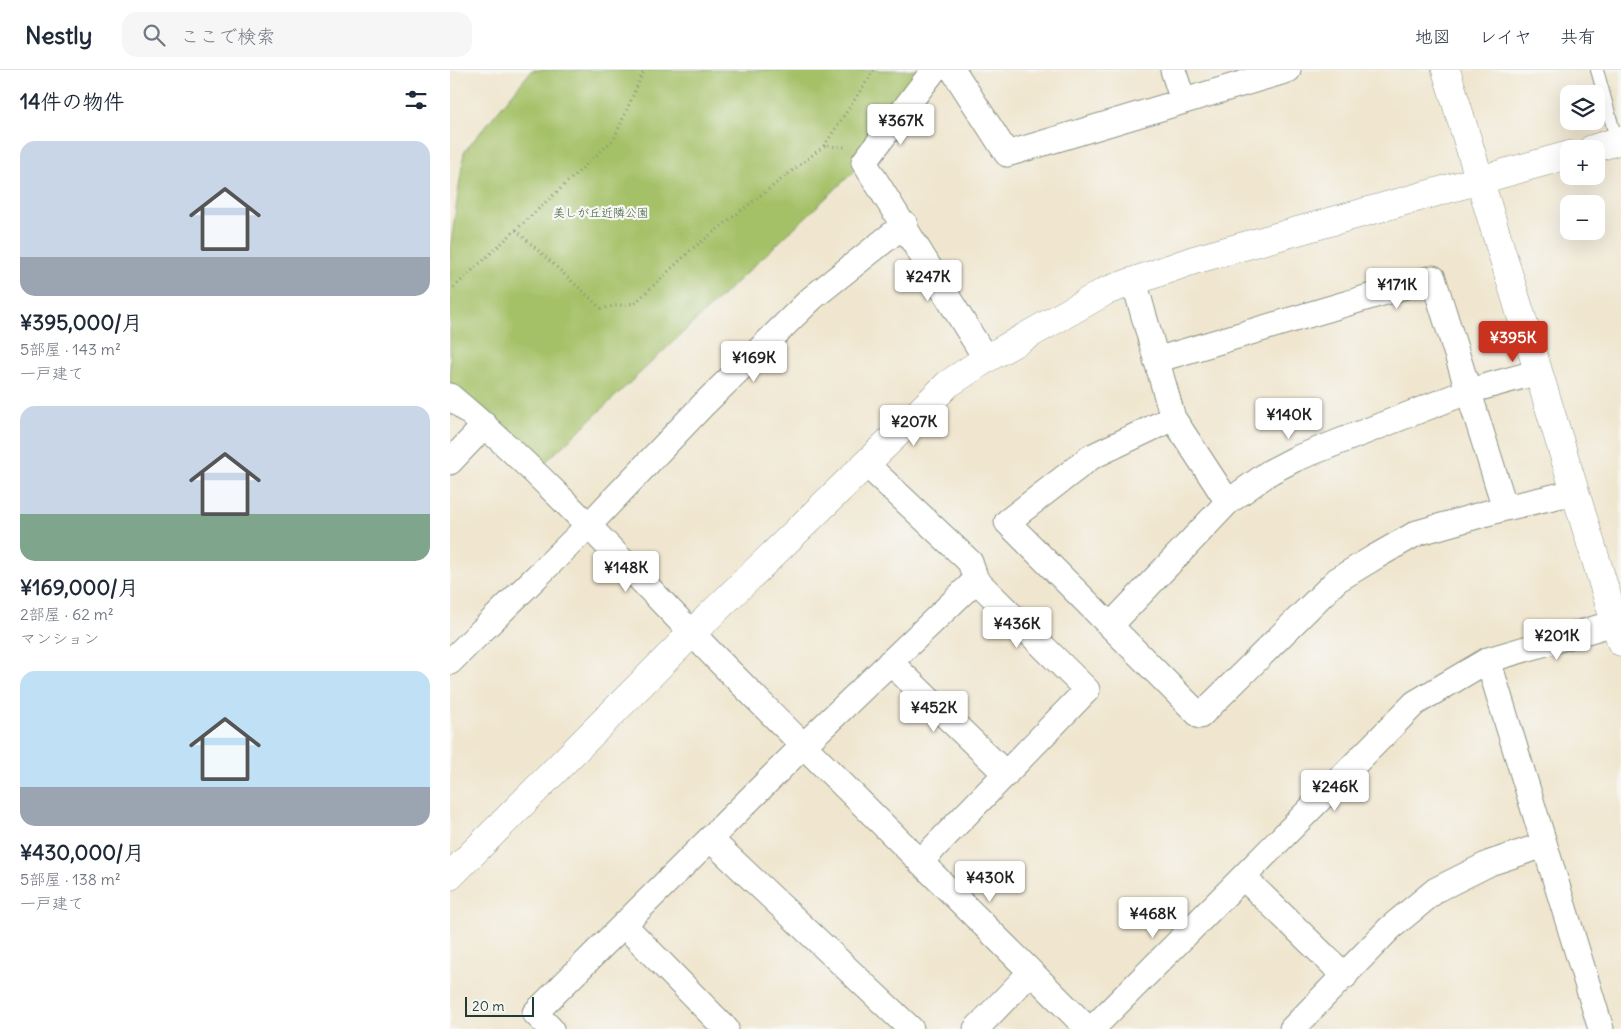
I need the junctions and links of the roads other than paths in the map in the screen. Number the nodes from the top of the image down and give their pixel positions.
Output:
1 (934, 70) edge
2 (953, 70) edge
3 (1173, 70) edge
4 (1288, 70) edge
5 (1446, 70) edge
6 (1597, 70) edge
7 (1183, 101) junction
8 (1610, 144) edge
9 (1560, 158) edge
10 (1480, 181) junction
11 (905, 224) junction
12 (1134, 281) junction
13 (986, 359) junction
14 (1156, 360) junction
15 (1538, 372) junction
16 (1469, 391) junction
17 (450, 396) edge
18 (1173, 418) junction
19 (485, 425) junction
20 (450, 462) edge
21 (866, 464) junction
22 (1575, 492) junction
23 (1228, 502) junction
24 (1505, 508) junction
25 (588, 526) junction
26 (976, 580) junction
27 (1110, 626) junction
28 (1619, 629) edge
29 (692, 633) junction
30 (1488, 660) junction
31 (450, 662) edge
32 (890, 662) junction
33 (803, 746) junction
34 (1006, 774) junction
35 (710, 839) junction
36 (1544, 845) junction
37 (920, 862) junction
38 (450, 876) edge
39 (1243, 877) junction
40 (624, 925) junction
41 (1031, 972) junction
42 (1345, 976) junction
43 (551, 1029) edge
44 (726, 1029) edge
45 (911, 1029) edge
46 (976, 1029) edge
47 (1088, 1029) edge
48 (1092, 1029) edge
49 (1292, 1029) edge
50 (1601, 1029) edge

1 - 11 street
2 - 7 street
3 - 7 street
4 - 7 street
5 - 10 street
6 - 8 lane
9 - 10 street
10 - 12 street
10 - 15 street
11 - 13 street
11 - 25 street
12 - 13 street
12 - 14 street
13 - 21 street
14 - 16 street
14 - 18 street
15 - 16 street
15 - 22 street
16 - 23 street
16 - 24 street
17 - 19 street
18 - 23 street
18 - 27 street
19 - 20 street
19 - 25 street
21 - 26 street
21 - 29 street
22 - 24 street
22 - 28 street
23 - 27 street
24 - 27 street
25 - 29 street
25 - 31 street
26 - 32 street
26 - 34 street
28 - 30 street
29 - 33 street
29 - 38 street
30 - 36 street
30 - 39 street
32 - 33 street
32 - 34 street
33 - 35 street
33 - 37 street
34 - 37 street
35 - 40 street
35 - 45 street
36 - 42 street
36 - 50 street
37 - 41 street
39 - 42 street
39 - 48 street
40 - 43 street
40 - 44 street
41 - 46 street
41 - 47 street
42 - 49 street

